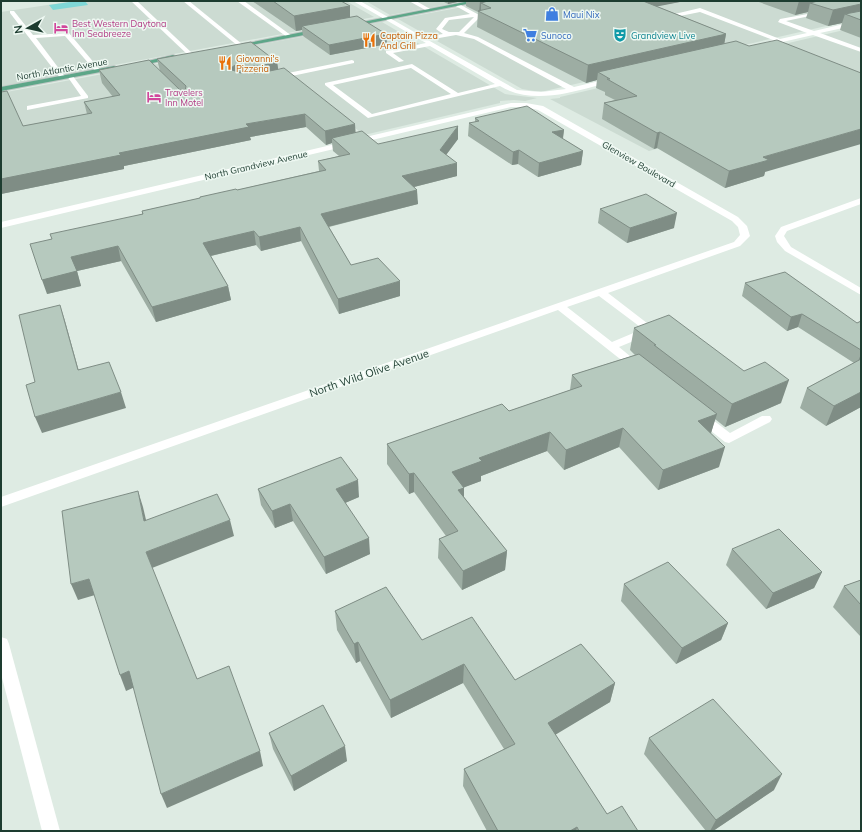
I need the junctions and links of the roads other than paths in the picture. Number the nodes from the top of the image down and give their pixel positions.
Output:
1 (134, 1) edge
2 (186, 1) edge
3 (240, 1) edge
4 (356, 1) edge
5 (412, 1) edge
6 (479, 1) edge
7 (457, 5) junction
8 (429, 10) junction
9 (831, 10) edge
10 (12, 12) dead end
11 (479, 15) junction
12 (386, 18) junction
13 (861, 22) edge
14 (679, 23) edge
15 (341, 26) edge
16 (326, 29) edge
17 (814, 33) junction
18 (448, 34) junction
19 (460, 34) junction
20 (289, 36) junction
21 (31, 37) junction
22 (422, 39) junction
23 (780, 41) junction
24 (247, 44) junction
25 (432, 44) junction
26 (240, 45) junction
27 (756, 46) edge
28 (226, 48) edge
29 (861, 50) edge
30 (257, 52) edge
31 (194, 54) joint
32 (401, 61) dead end
33 (146, 62) junction
34 (352, 62) dead end
35 (275, 66) edge
36 (98, 71) junction
37 (154, 71) edge
38 (287, 75) junction
39 (66, 77) junction
40 (278, 79) edge
41 (617, 79) edge
42 (502, 84) junction
43 (1, 89) edge
44 (572, 89) junction
45 (457, 94) junction
46 (511, 105) joint
47 (30, 108) dead end
48 (861, 201) edge
49 (1, 225) edge
50 (737, 244) joint
51 (601, 292) junction
52 (861, 292) edge
53 (559, 306) junction
54 (611, 346) junction
55 (648, 375) edge
56 (692, 410) edge
57 (766, 420) dead end
58 (1, 502) edge
59 (1, 644) edge
60 (51, 831) edge

1 - 31 street
2 - 26 street
3 - 20 street
4 - 12 street
5 - 8 street
6 - 7 main road
7 - 8 main road
7 - 11 street
8 - 12 main road
9 - 17 street
10 - 21 street
11 - 18 street
11 - 19 street
12 - 15 main road
12 - 22 street
13 - 17 street
14 - 23 street
16 - 20 main road
17 - 23 street
17 - 29 street
18 - 19 street
18 - 22 street
19 - 44 street
20 - 24 main road
21 - 36 street
21 - 39 street
22 - 25 street
23 - 27 street
24 - 26 main road
24 - 30 street
25 - 32 street
25 - 42 street
26 - 28 main road
31 - 33 main road, North Atlantic Avenue
33 - 36 main road, North Atlantic Avenue
33 - 37 street
34 - 38 street
35 - 38 street
36 - 39 main road, North Atlantic Avenue
38 - 40 street
39 - 43 main road, North Atlantic Avenue
39 - 47 street
41 - 44 street
42 - 44 street
42 - 45 street
45 - 45 street
46 - 49 street, North Grandview Avenue
46 - 50 street, Glenview Boulevard
48 - 52 street
50 - 51 street, North Wild Olive Avenue
51 - 53 street, North Wild Olive Avenue
51 - 54 street
53 - 54 street
53 - 58 street, North Wild Olive Avenue
54 - 55 street
56 - 57 street
59 - 60 street

